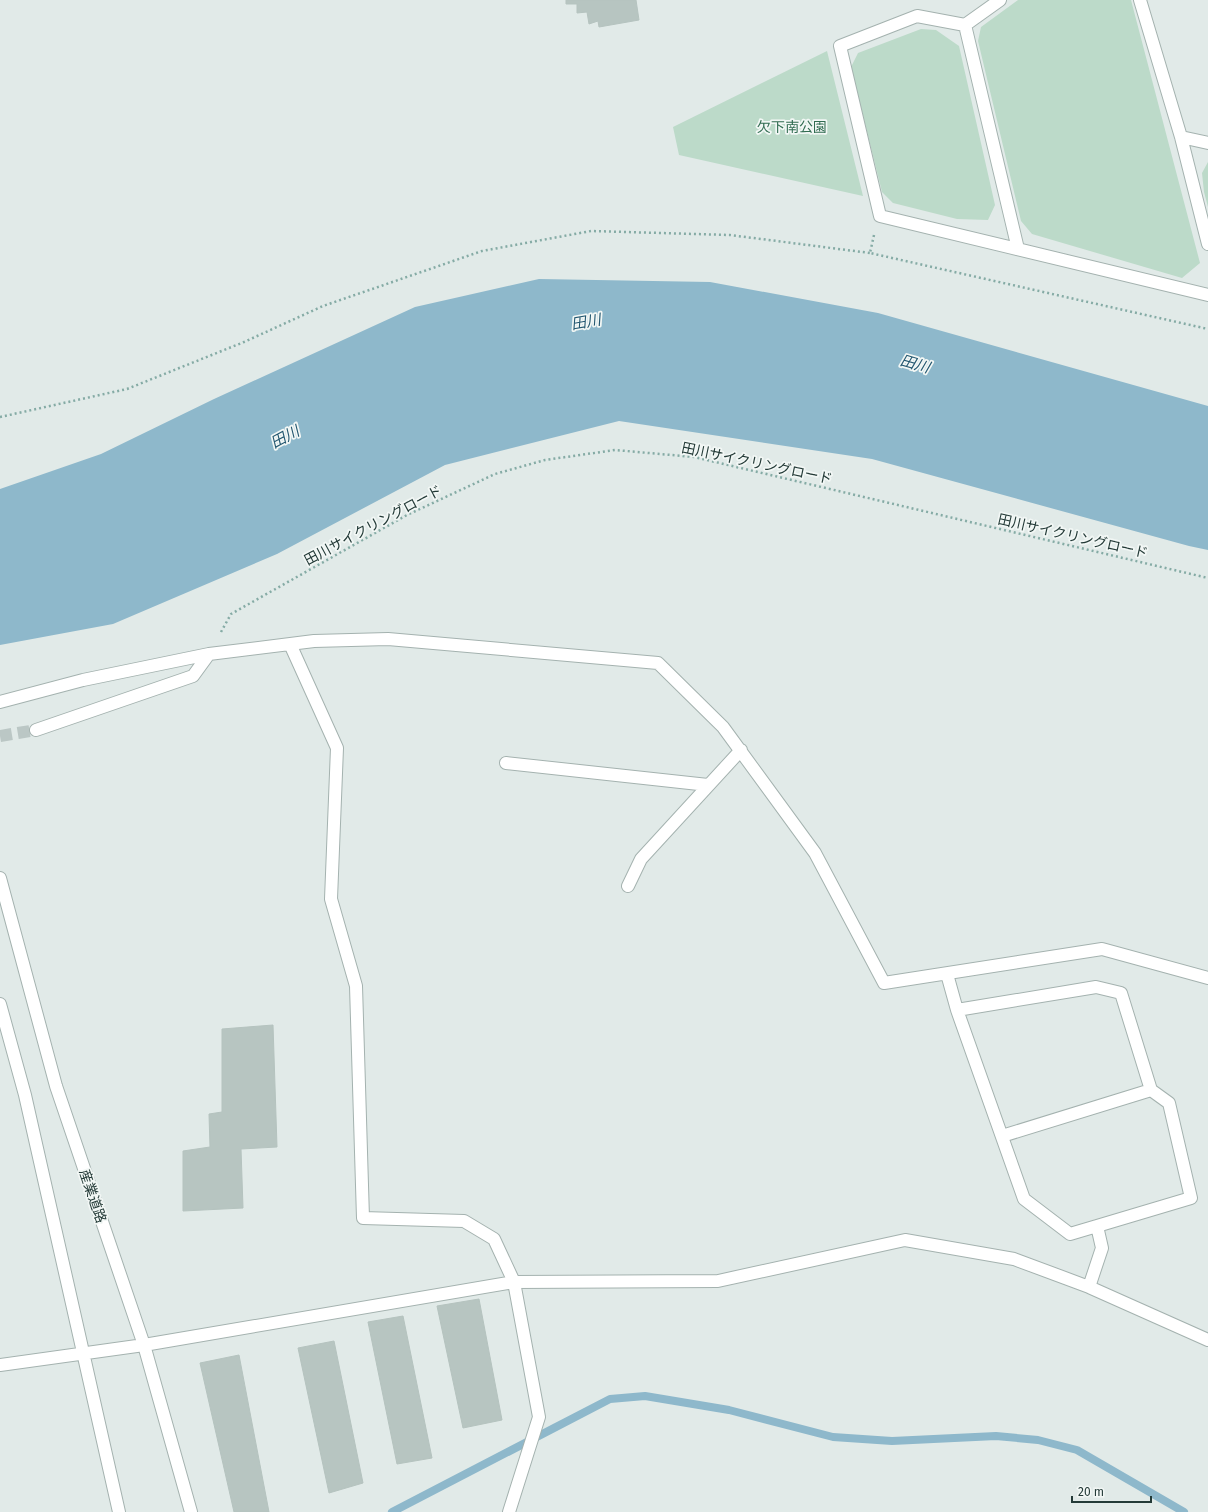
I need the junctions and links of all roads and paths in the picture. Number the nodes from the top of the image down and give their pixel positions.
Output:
1 (1000, 0) edge
2 (1140, 0) edge
3 (965, 25) junction
4 (1181, 137) junction
5 (1208, 142) edge
6 (880, 216) junction
7 (1208, 244) edge
8 (1018, 249) junction
9 (870, 253) junction
10 (1208, 295) edge
11 (1208, 329) edge
12 (0, 416) edge
13 (1208, 578) edge
14 (290, 644) junction
15 (208, 654) junction
16 (0, 702) edge
17 (36, 730) tunnel mouth
18 (741, 750) junction
19 (506, 763) dead end
20 (708, 785) junction
21 (0, 878) edge
22 (628, 886) dead end
23 (947, 974) junction
24 (1208, 978) edge
25 (0, 1004) edge
26 (957, 1010) junction
27 (1150, 1090) junction
28 (1002, 1136) junction
29 (1097, 1226) junction
30 (514, 1282) junction
31 (1090, 1287) junction
32 (1208, 1340) edge
33 (144, 1345) junction
34 (82, 1353) junction
35 (0, 1365) edge
36 (119, 1512) edge
37 (191, 1512) edge
38 (509, 1512) edge

1 - 3 street
2 - 4 street
3 - 6 street
3 - 8 street
4 - 5 street
4 - 7 street
6 - 8 street
6 - 9 path
8 - 10 street
9 - 11 path
9 - 12 path
13 - 15 path, 田川サイクリングロード
14 - 15 street
14 - 18 street
14 - 30 street
15 - 16 street
15 - 17 street
18 - 20 street
18 - 23 street
19 - 20 street
20 - 22 street
21 - 33 street, 産業道路
23 - 24 street
23 - 26 street
25 - 34 street
26 - 27 street
26 - 28 street
27 - 28 street
27 - 29 street
28 - 29 street
29 - 31 street
30 - 31 street
30 - 33 street
30 - 38 street
31 - 32 street
33 - 34 street
33 - 37 street, 産業道路
34 - 35 street
34 - 36 street

